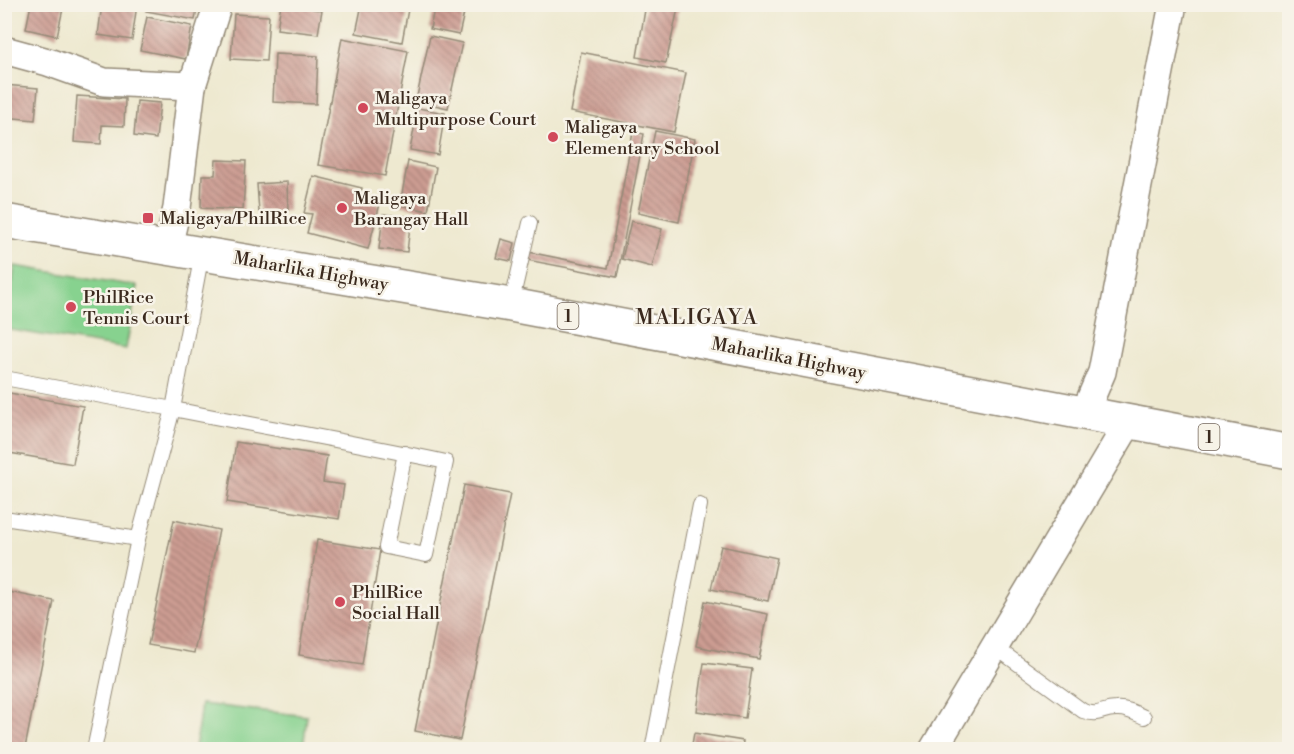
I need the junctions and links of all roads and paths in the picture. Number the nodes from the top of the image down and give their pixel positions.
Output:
1 (218, 4) edge
2 (1173, 4) edge
3 (4, 50) edge
4 (192, 86) junction
5 (4, 221) edge
6 (530, 223) dead end
7 (168, 247) junction
8 (202, 252) junction
9 (511, 305) junction
10 (4, 378) edge
11 (173, 408) junction
12 (1084, 414) junction
13 (1129, 422) junction
14 (1290, 452) edge
15 (405, 453) junction
16 (700, 506) dead end
17 (4, 518) edge
18 (138, 539) junction
19 (995, 647) junction
20 (1144, 717) dead end
21 (94, 750) edge
22 (652, 750) edge
23 (933, 750) edge

1 - 4 street
2 - 12 street
3 - 4 street
4 - 7 street
5 - 7 highway, Maharlika Highway / 1
6 - 9 lane
7 - 8 highway, Maharlika Highway / 1
8 - 9 highway, Maharlika Highway / 1
8 - 11 lane
9 - 12 highway, Maharlika Highway / 1
10 - 11 lane
11 - 15 lane
11 - 18 lane
12 - 13 highway, Maharlika Highway / 1
13 - 14 highway, Maharlika Highway / 1
13 - 19 street
15 - 15 lane
16 - 22 lane
17 - 18 lane
18 - 21 lane
19 - 20 lane
19 - 23 street

